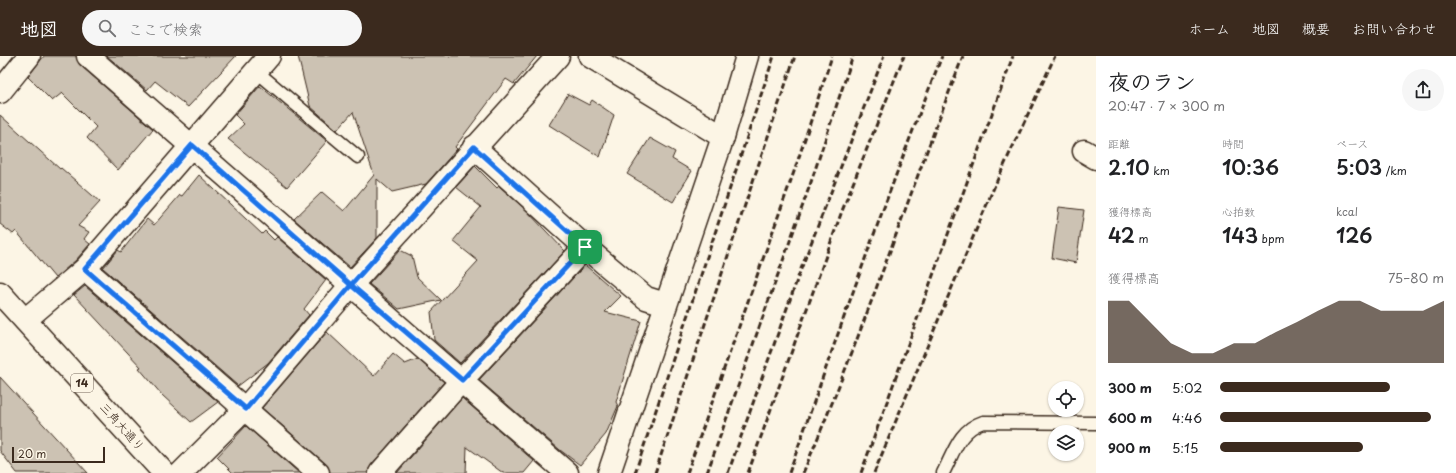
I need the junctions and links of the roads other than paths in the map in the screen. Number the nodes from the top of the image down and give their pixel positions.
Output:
1 (29, 56) edge
2 (88, 56) edge
3 (558, 56) edge
4 (590, 56) edge
5 (747, 56) edge
6 (263, 63) edge
7 (0, 92) edge
8 (723, 137) junction
9 (192, 145) junction
10 (474, 147) junction
11 (358, 157) dead end
12 (585, 247) junction
13 (85, 269) junction
14 (351, 285) junction
15 (0, 293) edge
16 (665, 304) junction
17 (25, 320) junction
18 (462, 380) junction
19 (246, 409) junction
20 (1096, 423) edge
21 (164, 473) edge
22 (181, 473) edge
23 (318, 473) edge
24 (380, 473) edge
25 (567, 473) edge
26 (609, 473) edge
27 (943, 473) edge

1 - 7 street
2 - 9 street
3 - 10 street
4 - 8 street
5 - 8 street
6 - 9 street
6 - 11 lane
8 - 16 street
9 - 13 street
9 - 14 street
10 - 12 street
10 - 14 street
12 - 16 street
12 - 18 street
13 - 17 street
13 - 19 street
14 - 18 street
14 - 19 street
15 - 17 street, 三角大通り / 14
16 - 26 street
17 - 21 street, 三角大通り / 14
18 - 24 street
18 - 25 street
19 - 22 street
19 - 23 street
20 - 27 lane

